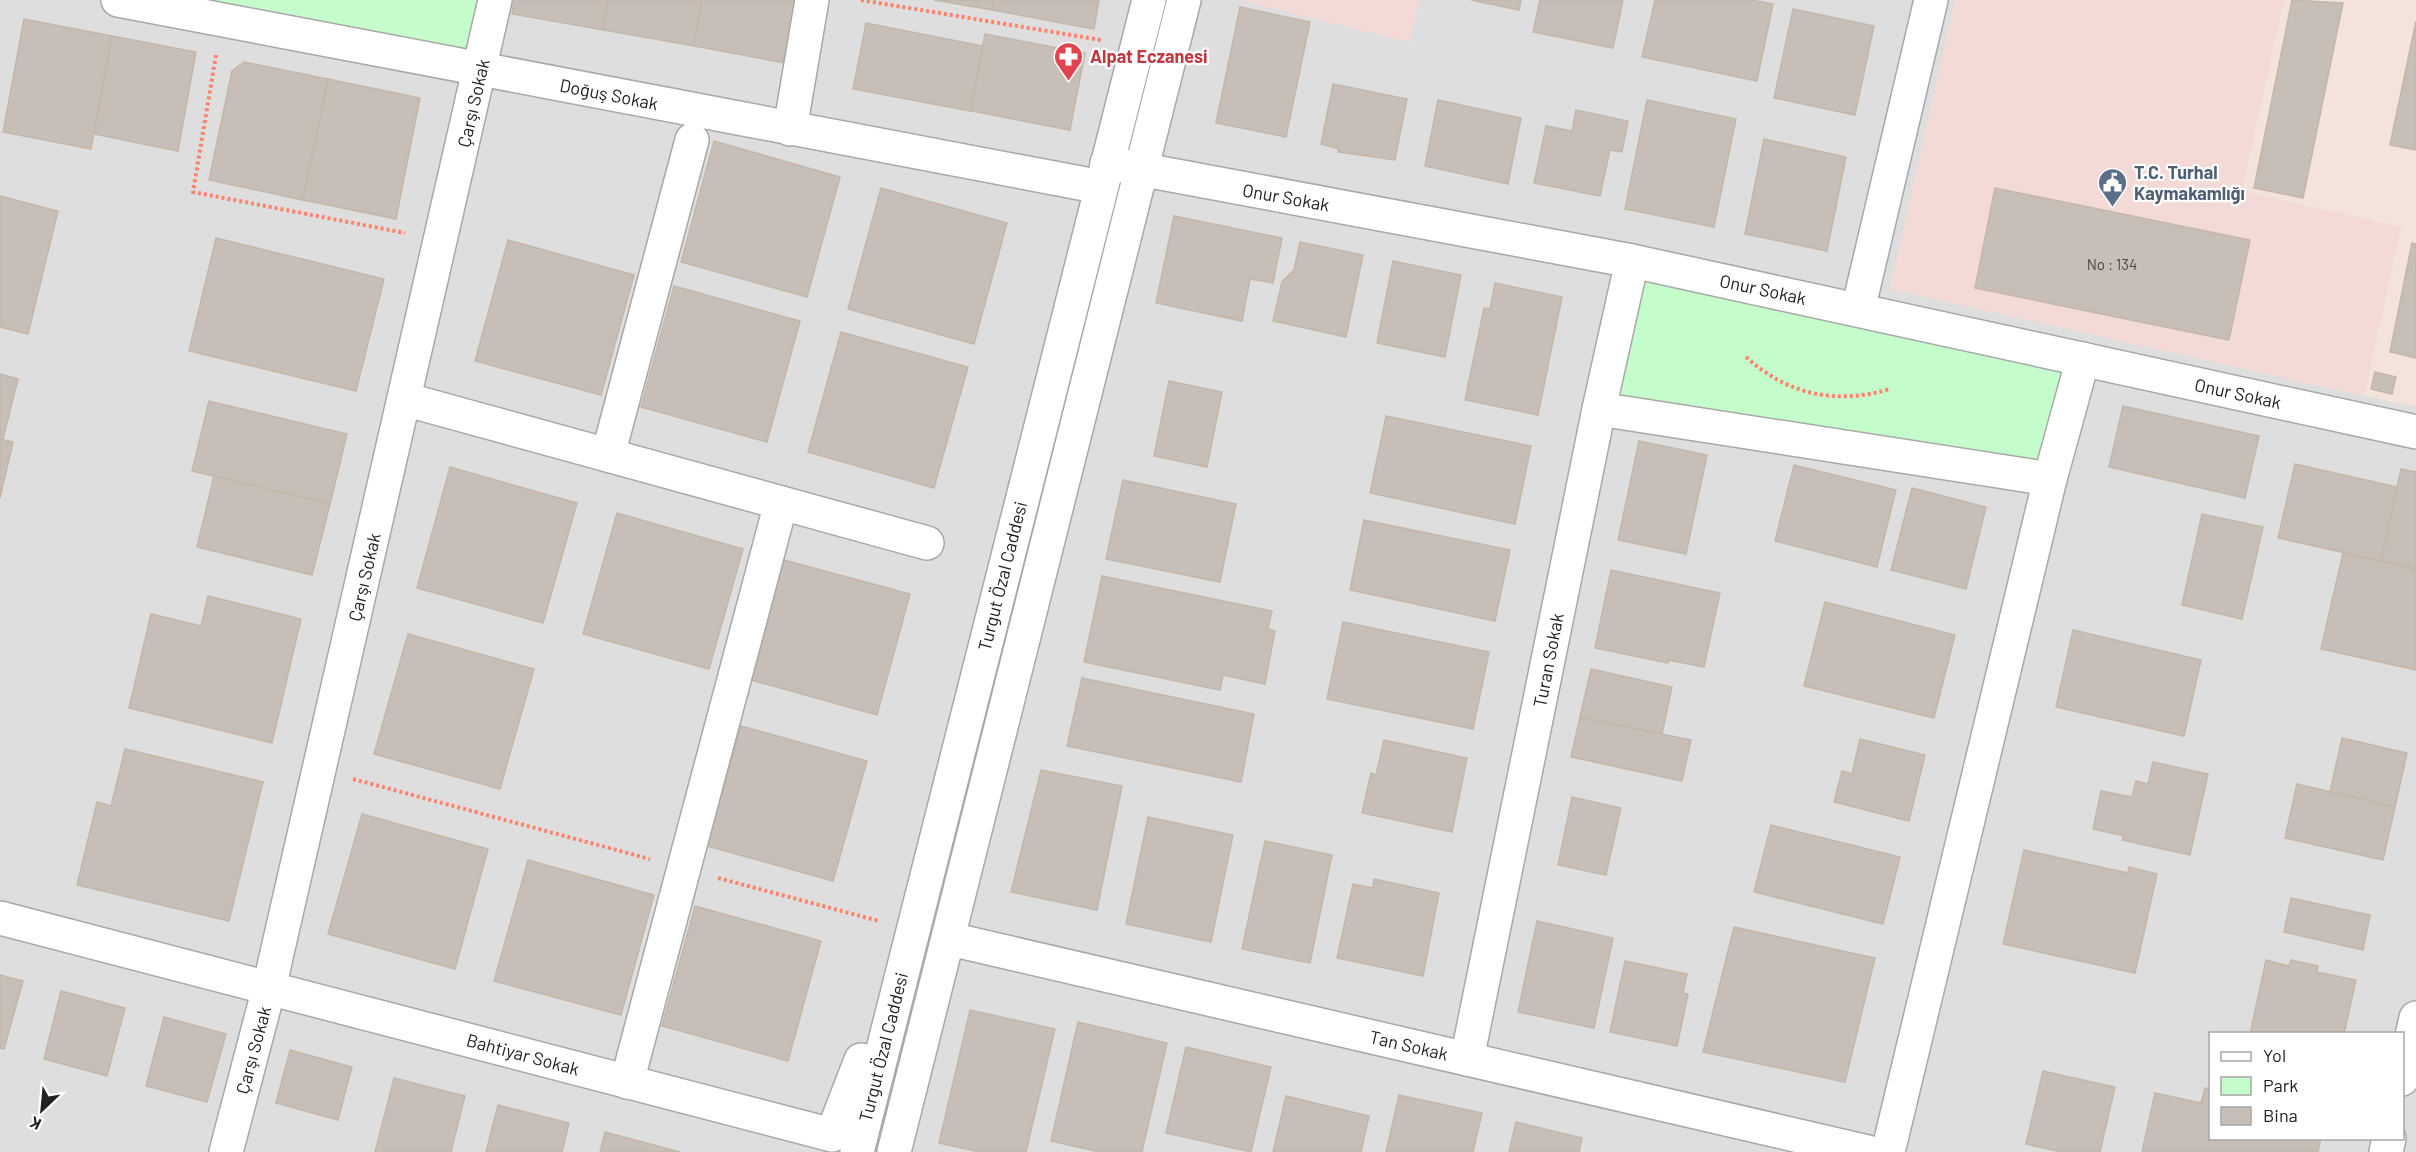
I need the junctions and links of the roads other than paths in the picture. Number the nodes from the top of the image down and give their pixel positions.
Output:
1 (118, 0) edge
2 (495, 0) edge
3 (812, 0) edge
4 (1149, 0) edge
5 (1184, 0) edge
6 (1925, 1) edge
7 (480, 69) junction
8 (790, 129) junction
9 (692, 140) dead end
10 (1140, 170) junction
11 (1104, 175) junction
12 (1632, 261) junction
13 (1858, 310) junction
14 (2083, 359) junction
15 (404, 399) junction
16 (1599, 409) junction
17 (2416, 432) edge
18 (608, 455) junction
19 (2050, 479) junction
20 (782, 503) junction
21 (927, 543) dead end
22 (0, 918) edge
23 (912, 930) junction
24 (950, 939) junction
25 (269, 988) junction
26 (2416, 1018) edge
27 (1467, 1059) junction
28 (2404, 1074) edge
29 (627, 1082) junction
30 (226, 1152) edge
31 (857, 1152) edge
32 (894, 1152) edge
33 (1868, 1152) edge
34 (1888, 1152) edge

1 - 7 street, Doğuş Sokak
2 - 7 street, Çarşı Sokak
3 - 8 street
4 - 11 street, Turgut Özal Caddesi
5 - 10 street, Turgut Özal Caddesi
6 - 13 street
7 - 8 street, Doğuş Sokak
7 - 15 street, Çarşı Sokak
8 - 11 street, Doğuş Sokak
9 - 18 street
10 - 11 street, Onur Sokak
10 - 12 street, Onur Sokak
10 - 24 street, Turgut Özal Caddesi
11 - 23 street, Turgut Özal Caddesi
12 - 13 street, Onur Sokak
12 - 16 street, Turan Sokak
13 - 14 street, Onur Sokak
14 - 17 street, Onur Sokak
14 - 19 street
15 - 18 street
15 - 25 street, Çarşı Sokak
16 - 19 street
16 - 27 street, Turan Sokak
18 - 20 street
19 - 34 street
20 - 21 street
20 - 29 street
22 - 25 street, Bahtiyar Sokak
23 - 29 street, Bahtiyar Sokak
23 - 31 street, Turgut Özal Caddesi
24 - 27 street, Tan Sokak
24 - 32 street, Turgut Özal Caddesi
25 - 29 street, Bahtiyar Sokak
25 - 30 street, Çarşı Sokak
26 - 28 street
27 - 33 street, Tan Sokak

